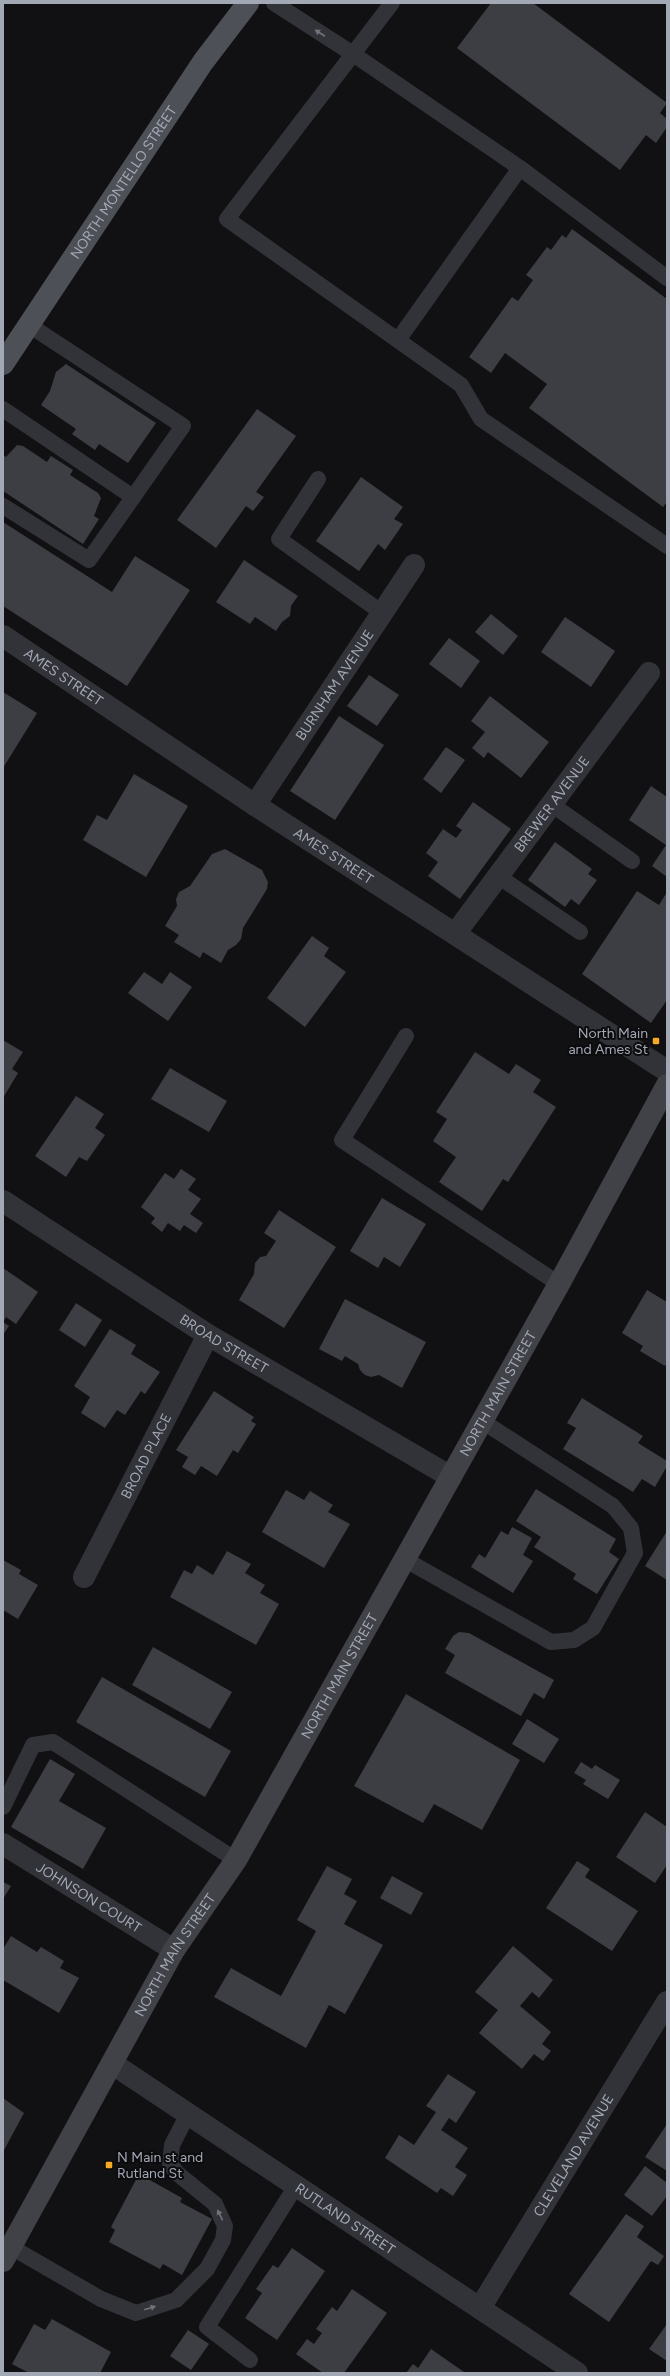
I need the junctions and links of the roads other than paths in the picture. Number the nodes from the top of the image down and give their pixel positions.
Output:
1 (248, 3) edge
2 (274, 3) edge
3 (392, 3) edge
4 (353, 54) junction
5 (520, 168) junction
6 (667, 278) edge
7 (29, 325) junction
8 (398, 340) junction
9 (3, 364) edge
10 (3, 410) edge
11 (318, 479) dead end
12 (133, 497) junction
13 (3, 506) edge
14 (667, 546) edge
15 (414, 564) dead end
16 (381, 612) junction
17 (3, 636) edge
18 (649, 673) dead end
19 (551, 804) junction
20 (255, 805) junction
21 (632, 861) dead end
22 (498, 876) junction
23 (580, 932) dead end
24 (455, 934) junction
25 (406, 1036) dead end
26 (667, 1071) edge
27 (667, 1085) edge
28 (3, 1201) edge
29 (559, 1284) junction
30 (208, 1335) junction
31 (482, 1421) junction
32 (450, 1477) junction
33 (404, 1559) junction
34 (84, 1577) dead end
35 (3, 1807) edge
36 (3, 1844) edge
37 (236, 1860) junction
38 (174, 1950) junction
39 (667, 2002) edge
40 (112, 2064) junction
41 (188, 2114) junction
42 (296, 2186) junction
43 (7, 2254) edge
44 (480, 2308) junction
45 (250, 2360) dead end
46 (577, 2373) edge

1 - 7 main road, NORTH MONTELLO STREET
4 -> 2 lane
3 - 4 lane
4 - 5 lane
4 - 8 lane
5 - 6 lane
5 - 8 lane
7 - 9 main road, NORTH MONTELLO STREET
7 - 12 lane
8 - 14 lane
10 - 12 lane
11 - 16 lane
12 - 13 lane
15 - 16 street, BURNHAM AVENUE
16 - 20 street, BURNHAM AVENUE
17 - 20 street, AMES STREET
18 - 19 street, BREWER AVENUE
19 - 21 lane
19 - 22 street, BREWER AVENUE
20 - 24 street, AMES STREET
22 - 23 lane
22 - 24 street, BREWER AVENUE
24 - 26 street, AMES STREET
25 - 29 lane
27 - 29 main road, NORTH MAIN STREET
28 - 30 street, BROAD STREET
29 - 31 main road, NORTH MAIN STREET
30 - 32 street, BROAD STREET
30 - 34 street, BROAD PLACE
31 - 32 main road, NORTH MAIN STREET
31 - 33 lane
32 - 33 main road, NORTH MAIN STREET
33 - 37 main road, NORTH MAIN STREET
35 - 37 lane
36 - 38 street, JOHNSON COURT
37 - 38 main road, NORTH MAIN STREET
38 - 40 main road, NORTH MAIN STREET
39 - 44 street, CLEVELAND AVENUE
40 - 41 street, RUTLAND STREET
40 - 43 main road, NORTH MAIN STREET
41 - 42 street, RUTLAND STREET
43 -> 41 lane
42 - 44 street, RUTLAND STREET
42 - 45 lane
44 - 46 street, RUTLAND STREET

